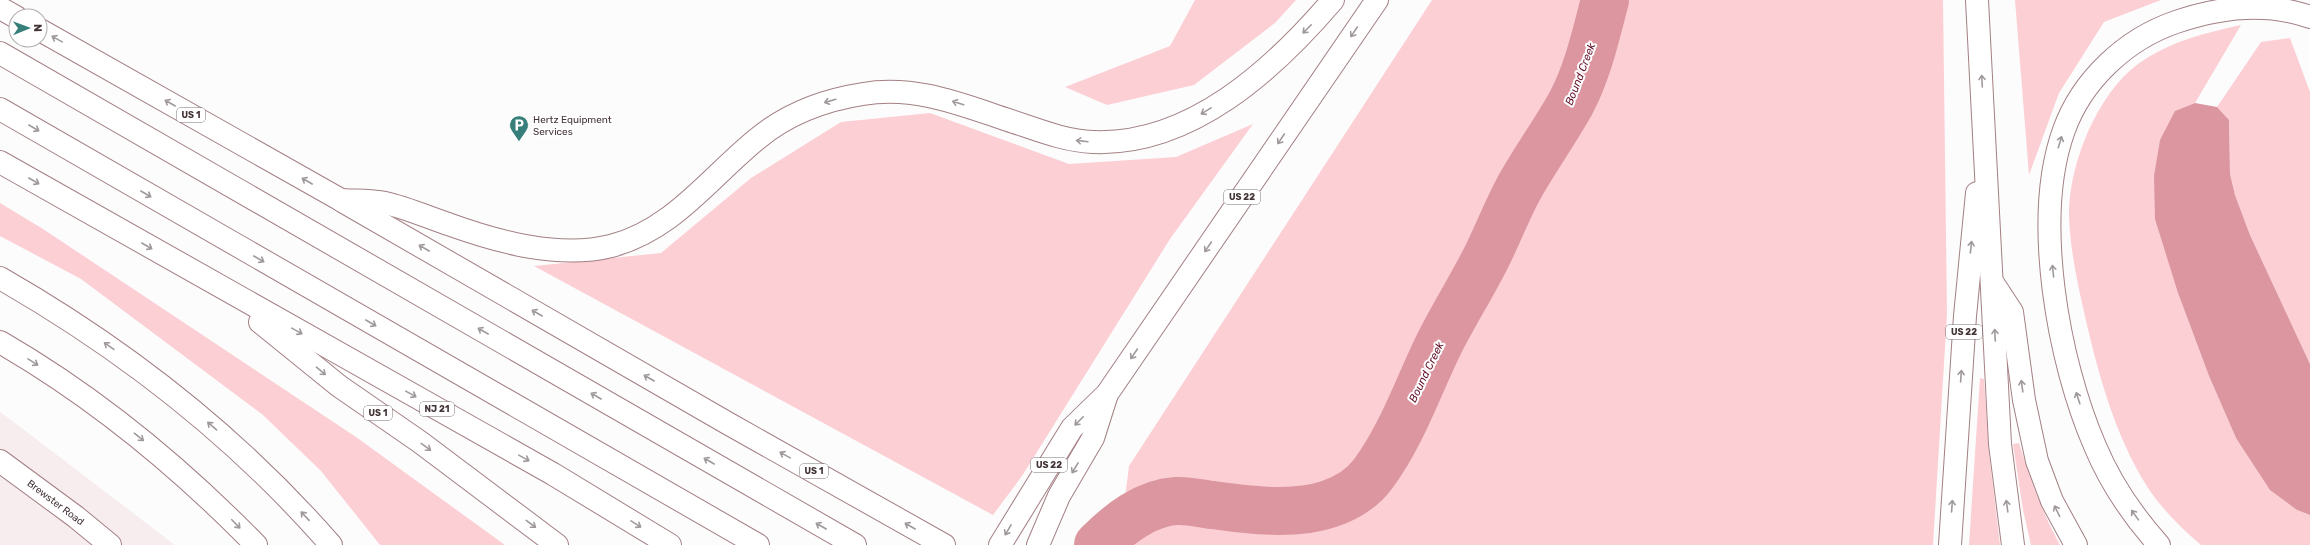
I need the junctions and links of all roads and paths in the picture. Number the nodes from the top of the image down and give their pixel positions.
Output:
1 (1333, 0) edge
2 (1376, 0) edge
3 (1977, 0) edge
4 (2310, 17) edge
5 (48, 35) edge
6 (0, 53) edge
7 (0, 109) edge
8 (1984, 120) junction
9 (0, 162) edge
10 (341, 200) junction
11 (0, 278) edge
12 (202, 278) junction
13 (1992, 282) junction
14 (0, 342) edge
15 (1107, 394) junction
16 (538, 418) junction
17 (0, 461) edge
18 (110, 545) edge
19 (256, 545) edge
20 (331, 545) edge
21 (557, 545) edge
22 (670, 545) edge
23 (730, 545) edge
24 (758, 545) edge
25 (855, 545) edge
26 (944, 545) edge
27 (1000, 545) edge
28 (1038, 545) edge
29 (1950, 545) edge
30 (2013, 545) edge
31 (2076, 545) edge
32 (2159, 545) edge

1 -> 10 main road
2 -> 15 main road, US 22
8 -> 3 main road, US 22
32 -> 4 main road
10 -> 5 main road, US 1
25 -> 6 main road
7 -> 16 main road
8 - 13 main road
29 -> 8 main road, US 22
9 -> 12 main road, US 1
26 -> 10 main road, US 1
20 -> 11 main road
12 -> 21 main road, US 1
12 -> 22 main road, NJ 21
30 -> 13 main road
31 -> 13 main road
14 -> 19 main road
15 -> 27 main road, US 22
15 -> 28 main road
16 - 23 main road
16 - 24 main road
17 - 18 main road, Brewster Road

